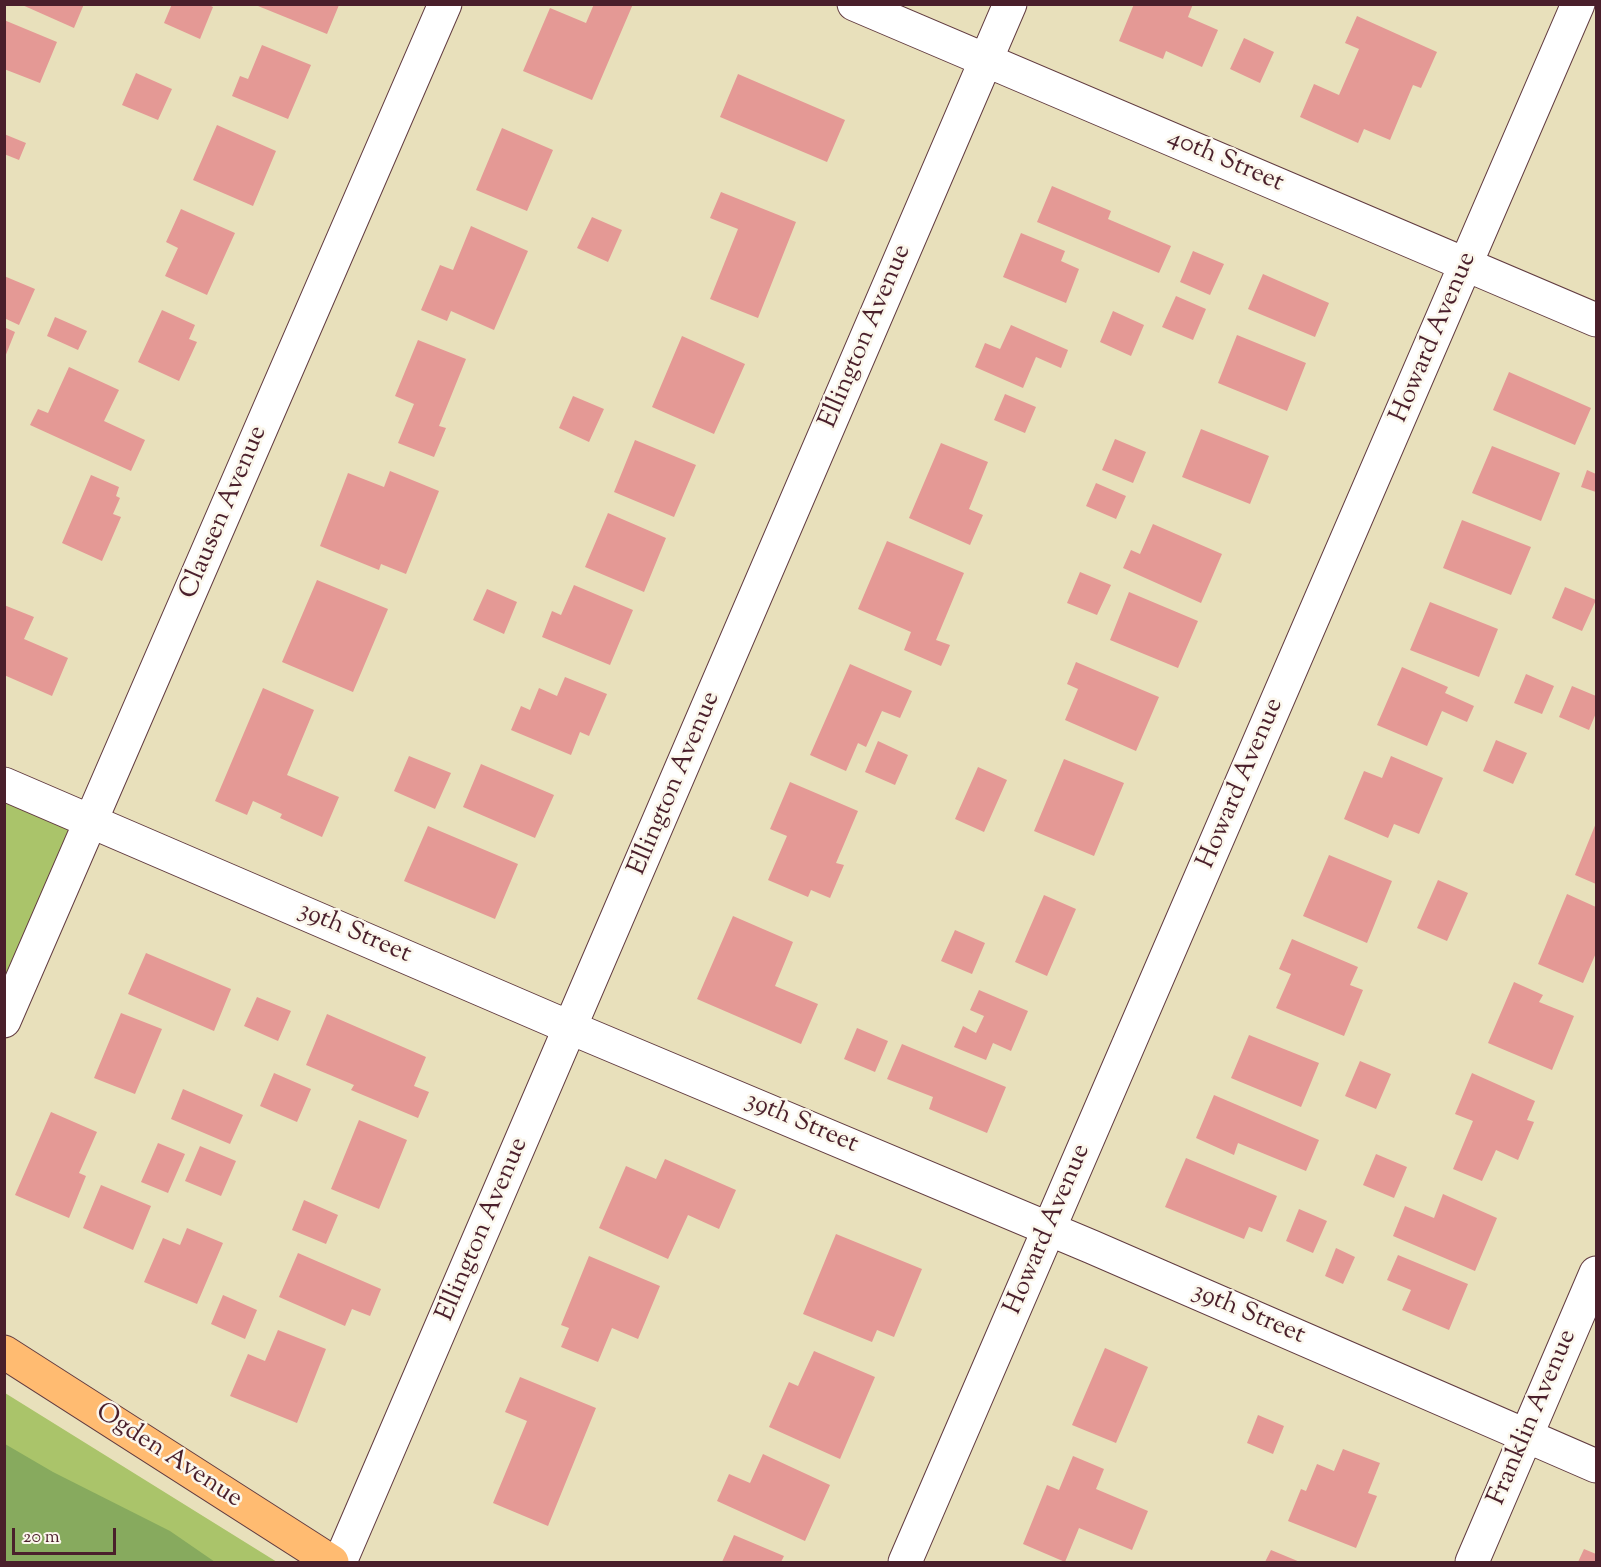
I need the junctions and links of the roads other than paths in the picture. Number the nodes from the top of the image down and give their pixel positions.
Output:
1 (445, 4) edge
2 (854, 4) edge
3 (1010, 4) edge
4 (1578, 4) edge
5 (986, 60) junction
6 (1467, 265) junction
7 (1596, 320) edge
8 (4, 784) edge
9 (92, 821) junction
10 (4, 1021) edge
11 (571, 1028) junction
12 (1049, 1229) junction
13 (1596, 1273) edge
14 (4, 1352) edge
15 (1527, 1436) junction
16 (1596, 1466) edge
17 (332, 1563) edge
18 (340, 1563) edge
19 (905, 1563) edge
20 (1472, 1563) edge

1 - 9 street, Clausen Avenue
2 - 5 street, 40th Street
3 - 5 street, Ellington Avenue
4 - 6 street, Howard Avenue
5 - 6 street, 40th Street
5 - 11 street, Ellington Avenue
6 - 7 street, 40th Street
6 - 12 street, Howard Avenue
8 - 9 street, 39th Street
9 - 10 street, Clausen Avenue
9 - 11 street, 39th Street
11 - 12 street, 39th Street
11 - 18 street, Ellington Avenue
12 - 15 street, 39th Street
12 - 19 street, Howard Avenue
13 - 15 street, Franklin Avenue
14 - 17 main road, Ogden Avenue
15 - 16 street, 39th Street
15 - 20 street, Franklin Avenue

